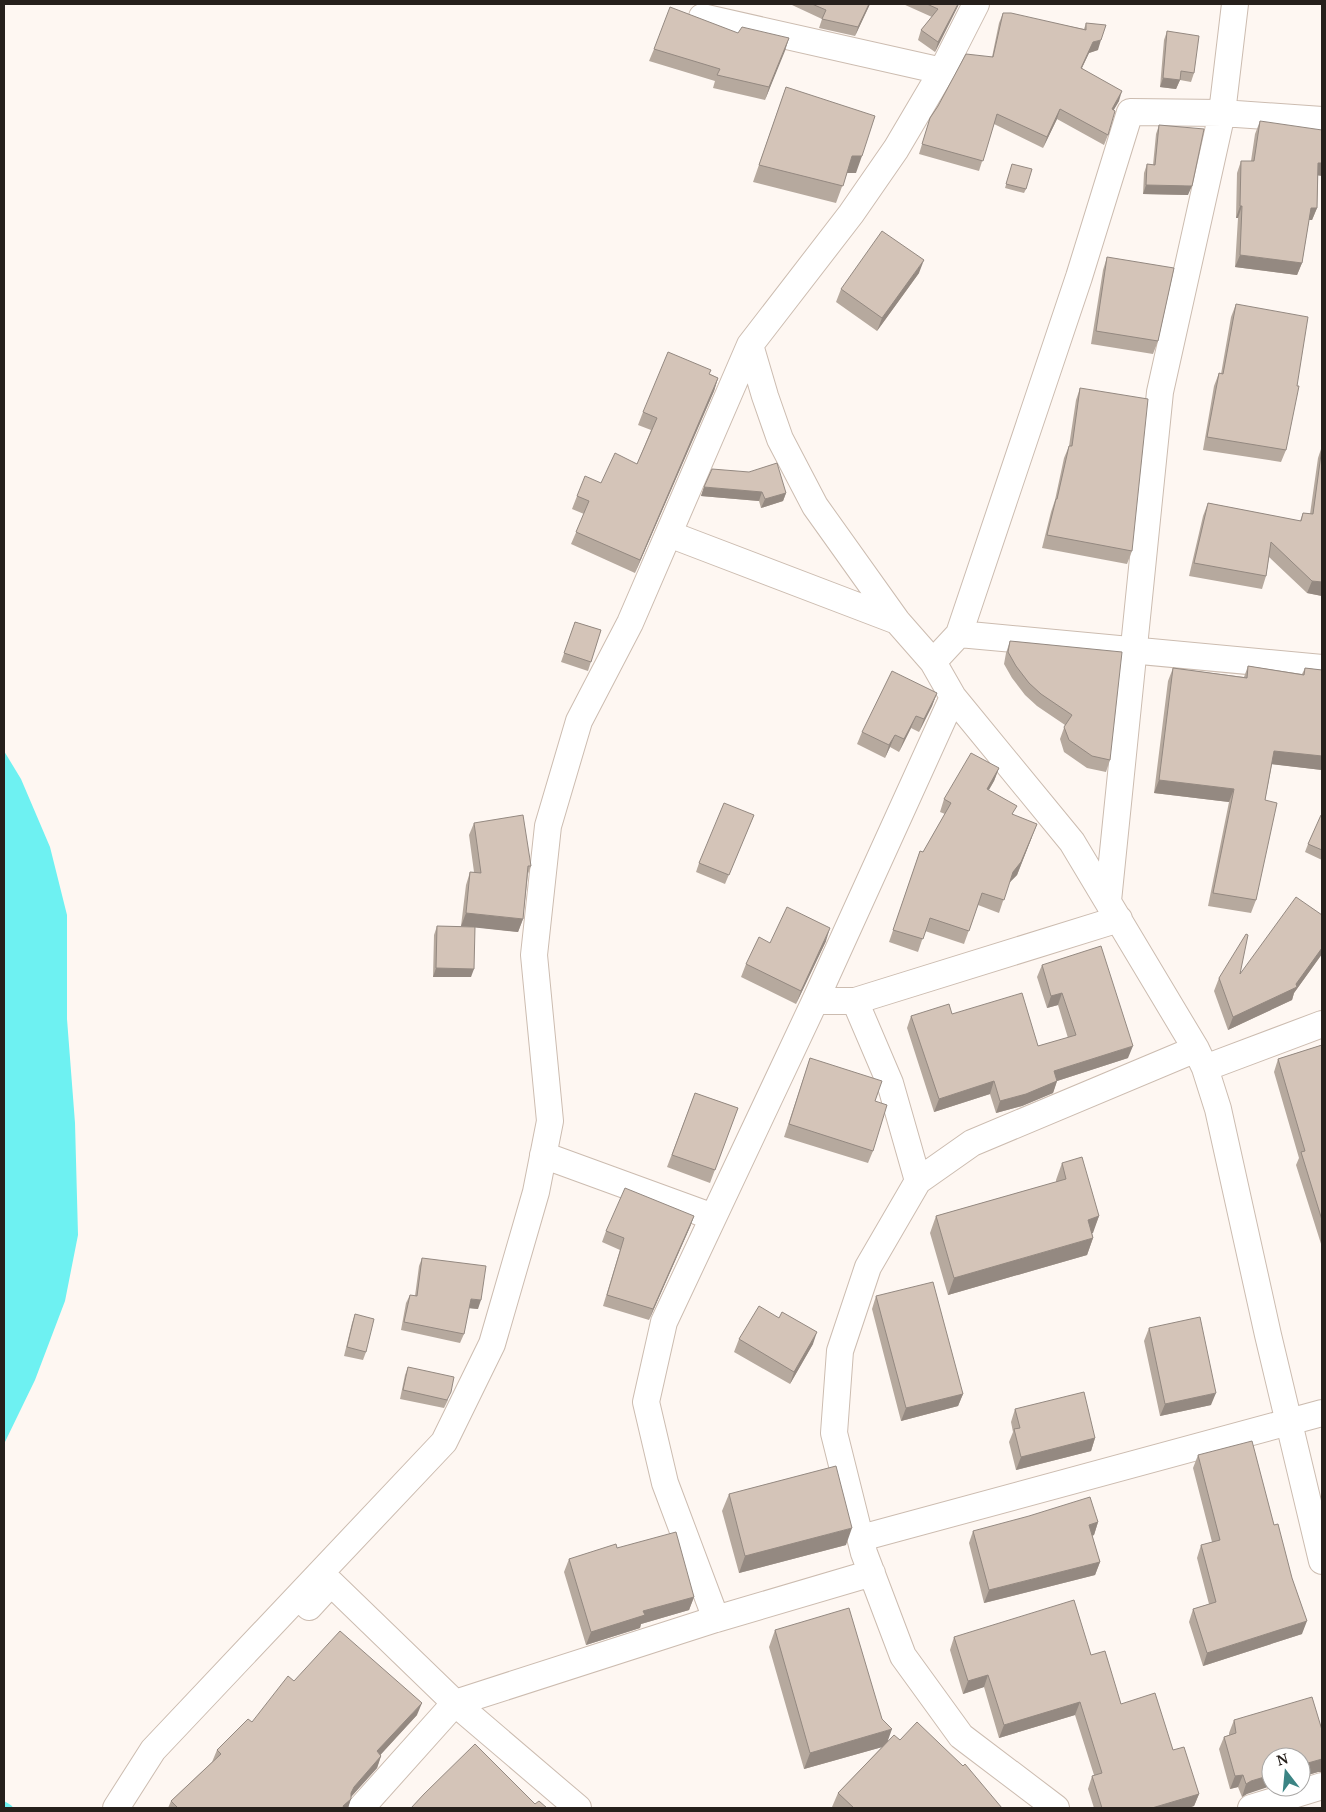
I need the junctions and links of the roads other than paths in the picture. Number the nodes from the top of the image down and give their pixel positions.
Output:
1 (976, 4) edge
2 (1234, 4) edge
3 (702, 17) edge
4 (942, 71) junction
5 (1222, 113) junction
6 (1322, 120) edge
7 (750, 345) junction
8 (669, 534) junction
9 (897, 621) junction
10 (959, 634) junction
11 (1133, 650) junction
12 (933, 662) junction
13 (1322, 668) edge
14 (953, 697) junction
15 (1113, 910) junction
16 (815, 1000) junction
17 (855, 1001) junction
18 (1322, 1024) edge
19 (1200, 1059) junction
20 (543, 1154) junction
21 (918, 1181) junction
22 (713, 1217) junction
23 (1322, 1413) edge
24 (1290, 1422) junction
25 (861, 1538) junction
26 (1322, 1561) edge
27 (872, 1573) junction
28 (716, 1619) junction
29 (455, 1703) junction
30 (1322, 1786) edge
31 (116, 1808) edge
32 (135, 1808) edge
33 (361, 1808) edge
34 (578, 1808) edge
35 (1056, 1808) edge
36 (1251, 1808) edge

1 - 4 street
2 - 5 street
3 - 4 street
4 - 7 street
5 - 6 street
5 - 10 street
5 - 11 street
7 - 8 street
7 - 9 street
8 - 9 street
8 - 20 street
9 - 12 street
10 - 11 street
10 - 12 street
11 - 13 street
11 - 15 street
12 - 14 street
14 - 15 street
14 - 16 street
15 - 17 street
15 - 19 street
16 - 17 street
16 - 22 street
17 - 21 street
18 - 19 street
19 - 21 street
19 - 24 street
20 - 22 street
20 - 31 street
21 - 25 street
22 - 28 street
23 - 24 street
24 - 25 street
24 - 26 street
25 - 27 street
27 - 28 street
27 - 35 street
28 - 29 street
29 - 32 street
29 - 33 street
29 - 34 street
30 - 36 street

